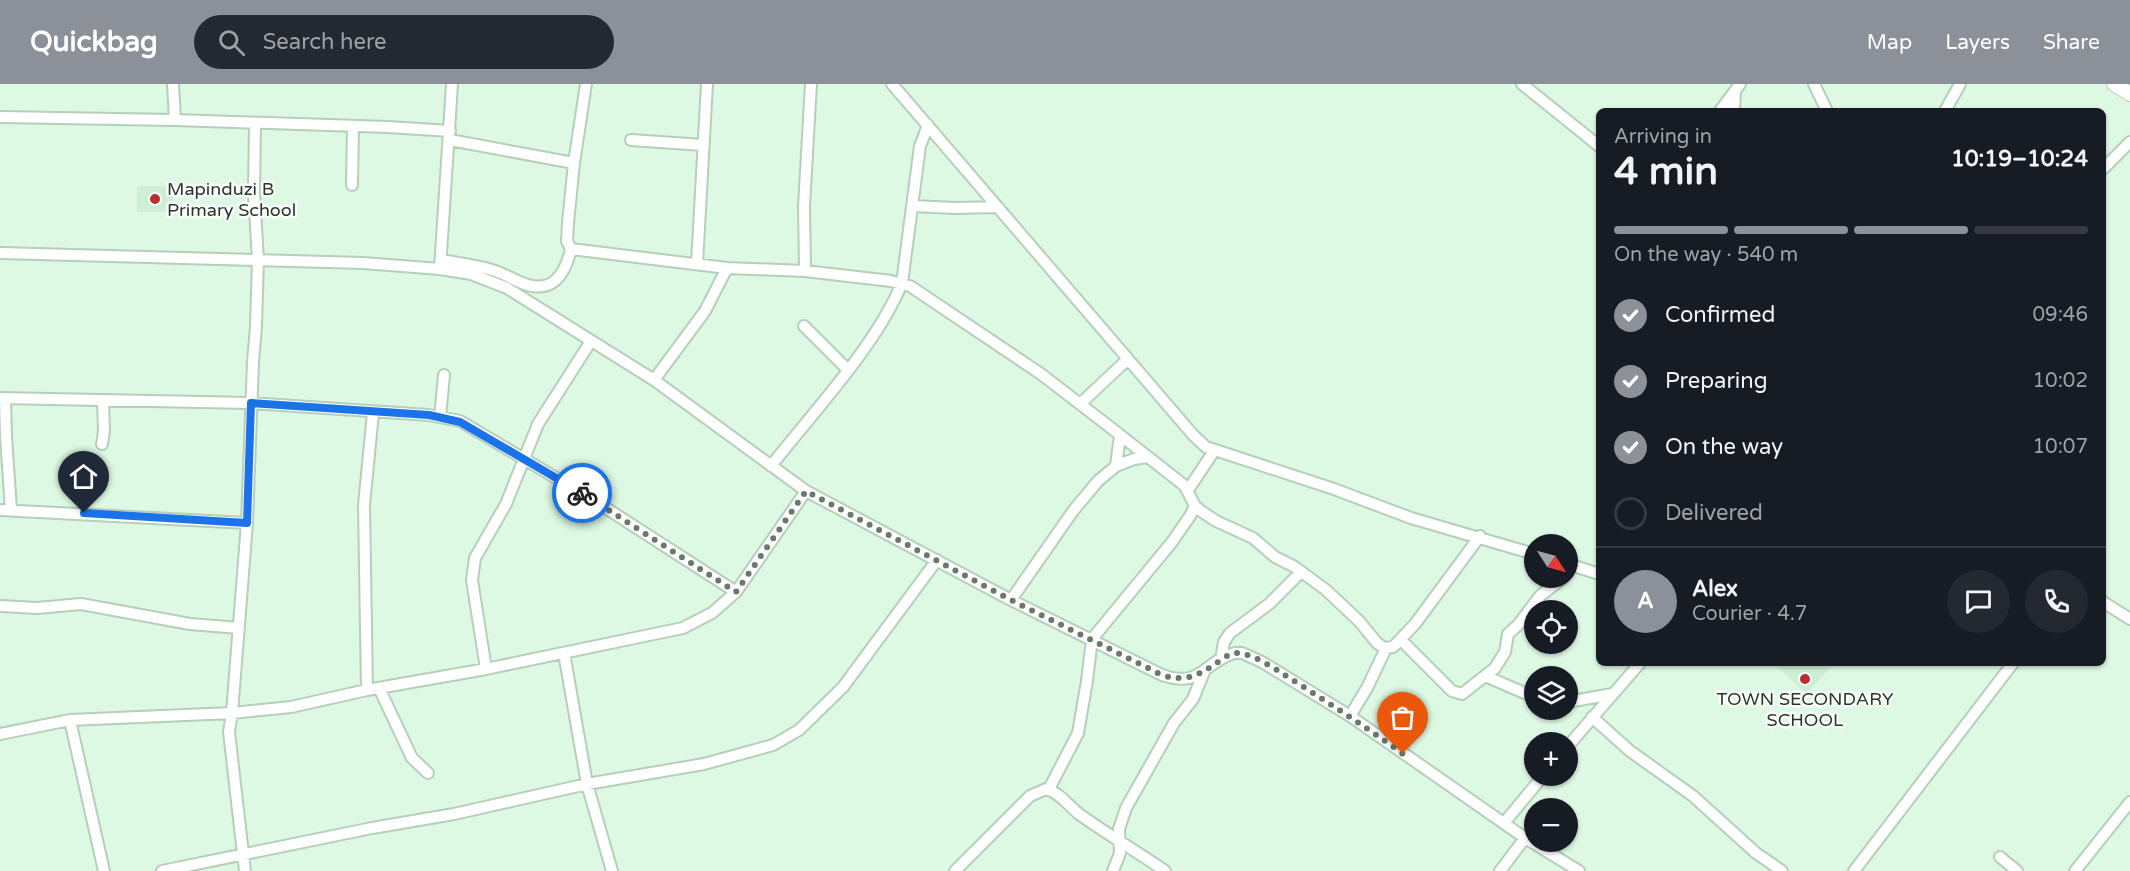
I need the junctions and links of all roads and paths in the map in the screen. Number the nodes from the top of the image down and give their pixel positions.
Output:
1 (173, 84) edge
2 (453, 84) edge
3 (586, 84) edge
4 (707, 84) edge
5 (811, 84) edge
6 (892, 84) edge
7 (1522, 84) edge
8 (1814, 84) edge
9 (1960, 84) edge
10 (2114, 84) edge
11 (1735, 88) edge
12 (2130, 94) edge
13 (1722, 108) edge
14 (1734, 108) edge
15 (1826, 108) edge
16 (1947, 108) edge
17 (0, 117) edge
18 (175, 120) junction
19 (255, 124) junction
20 (928, 125) junction
21 (353, 126) junction
22 (450, 136) junction
23 (631, 140) dead end
24 (2130, 142) edge
25 (1596, 144) edge
26 (704, 145) junction
27 (574, 163) junction
28 (2106, 166) edge
29 (352, 185) dead end
30 (914, 206) junction
31 (998, 207) junction
32 (571, 249) junction
33 (0, 253) edge
34 (258, 260) junction
35 (441, 264) junction
36 (697, 264) junction
37 (728, 268) junction
38 (805, 271) junction
39 (903, 283) junction
40 (804, 326) dead end
41 (591, 341) junction
42 (1128, 359) junction
43 (848, 369) junction
44 (444, 375) dead end
45 (654, 380) junction
46 (3, 399) edge
47 (103, 401) junction
48 (251, 403) junction
49 (1080, 404) junction
50 (373, 412) junction
51 (440, 417) junction
52 (1120, 435) junction
53 (102, 444) dead end
54 (1214, 451) junction
55 (1148, 458) junction
56 (525, 460) junction
57 (771, 466) junction
58 (1116, 466) junction
59 (1188, 490) junction
60 (806, 491) junction
61 (1195, 506) junction
62 (5, 510) edge
63 (247, 523) junction
64 (1480, 536) junction
65 (1524, 551) edge
66 (937, 560) junction
67 (1578, 568) edge
68 (1582, 569) junction
69 (1578, 571) edge
70 (1301, 572) junction
71 (1596, 573) edge
72 (1550, 588) edge
73 (736, 592) junction
74 (1011, 600) junction
75 (2106, 604) edge
76 (0, 606) edge
77 (2130, 619) edge
78 (239, 628) junction
79 (1092, 639) junction
80 (1401, 640) junction
81 (1386, 648) junction
82 (564, 653) junction
83 (1221, 659) junction
84 (1637, 666) edge
85 (2011, 666) edge
86 (486, 669) junction
87 (1204, 672) junction
88 (1485, 676) junction
89 (379, 687) junction
90 (367, 690) junction
91 (1524, 693) edge
92 (1612, 694) junction
93 (1578, 700) edge
94 (232, 713) junction
95 (1350, 716) junction
96 (1592, 717) junction
97 (70, 720) junction
98 (0, 734) edge
99 (1578, 734) edge
100 (428, 773) dead end
101 (588, 784) junction
102 (1535, 786) edge
103 (1049, 789) junction
104 (2130, 802) edge
105 (1504, 823) junction
106 (1524, 837) edge
107 (1524, 839) edge
108 (1120, 843) junction
109 (1548, 852) edge
110 (242, 855) junction
111 (2000, 857) dead end
112 (1160, 869) edge
113 (104, 871) edge
114 (162, 871) edge
115 (245, 871) edge
116 (612, 871) edge
117 (954, 871) edge
118 (1113, 871) edge
119 (1500, 871) edge
120 (1580, 871) edge
121 (1782, 871) edge
122 (1854, 871) edge
123 (2017, 871) edge
124 (2075, 871) edge

1 - 18 street
2 - 22 street
3 - 27 street
4 - 26 street
5 - 38 street
6 - 20 street
7 - 25 street
8 - 15 street
9 - 16 street
10 - 12 main road
11 - 13 street
11 - 14 street
17 - 18 street
18 - 19 street
19 - 21 street
19 - 34 street
20 - 30 street
20 - 31 street
21 - 22 street
21 - 29 street
22 - 27 street
22 - 35 street
23 - 26 street
24 - 28 street
26 - 36 street
27 - 32 street
30 - 31 street
30 - 39 street
31 - 42 street
32 - 35 street
32 - 36 street
33 - 34 street
34 - 35 street
34 - 48 street
35 - 41 street
36 - 37 street
37 - 38 street
37 - 45 street
38 - 39 street
39 - 43 street
39 - 49 street
40 - 43 street
41 - 45 street
41 - 56 street
42 - 49 street
42 - 54 street
43 - 57 street
44 - 51 street
45 - 57 street
46 - 47 street
46 - 62 street
47 - 48 street
47 - 53 street
48 - 50 street
48 - 63 street
49 - 52 street
50 - 51 street
50 - 90 street
51 - 56 street
52 - 55 street
52 - 58 street
54 - 59 street
54 - 64 street
55 - 58 street
55 - 59 street
56 - 73 street
56 - 86 street
57 - 60 street
58 - 74 street
59 - 61 street
60 - 66 street
60 - 73 street
61 - 70 street
61 - 79 street
62 - 63 street
63 - 78 street
64 - 65 street
64 - 80 street
66 - 74 street
66 - 101 street
67 - 68 street
68 - 69 street
68 - 71 street
70 - 81 street
70 - 83 street
72 - 88 street
73 - 82 street
74 - 79 street
75 - 77 street
76 - 78 street
78 - 94 street
79 - 87 street
79 - 103 street
80 - 81 street
80 - 88 street
81 - 95 street
82 - 86 street
82 - 101 street
83 - 87 street
83 - 95 street
84 - 92 street
85 - 122 street
86 - 89 street
87 - 108 street
88 - 91 street
89 - 90 street
89 - 100 street
90 - 94 street
92 - 93 street
92 - 96 street
94 - 97 street
94 - 110 street
95 - 105 street
96 - 99 street
96 - 121 street
97 - 98 street
97 - 113 street
101 - 110 street
101 - 116 street
102 - 105 street
103 - 108 street
103 - 117 street
104 - 124 street
105 - 106 street
107 - 119 street
108 - 112 street
108 - 118 street
109 - 120 street
110 - 114 street
110 - 115 street
111 - 123 street

